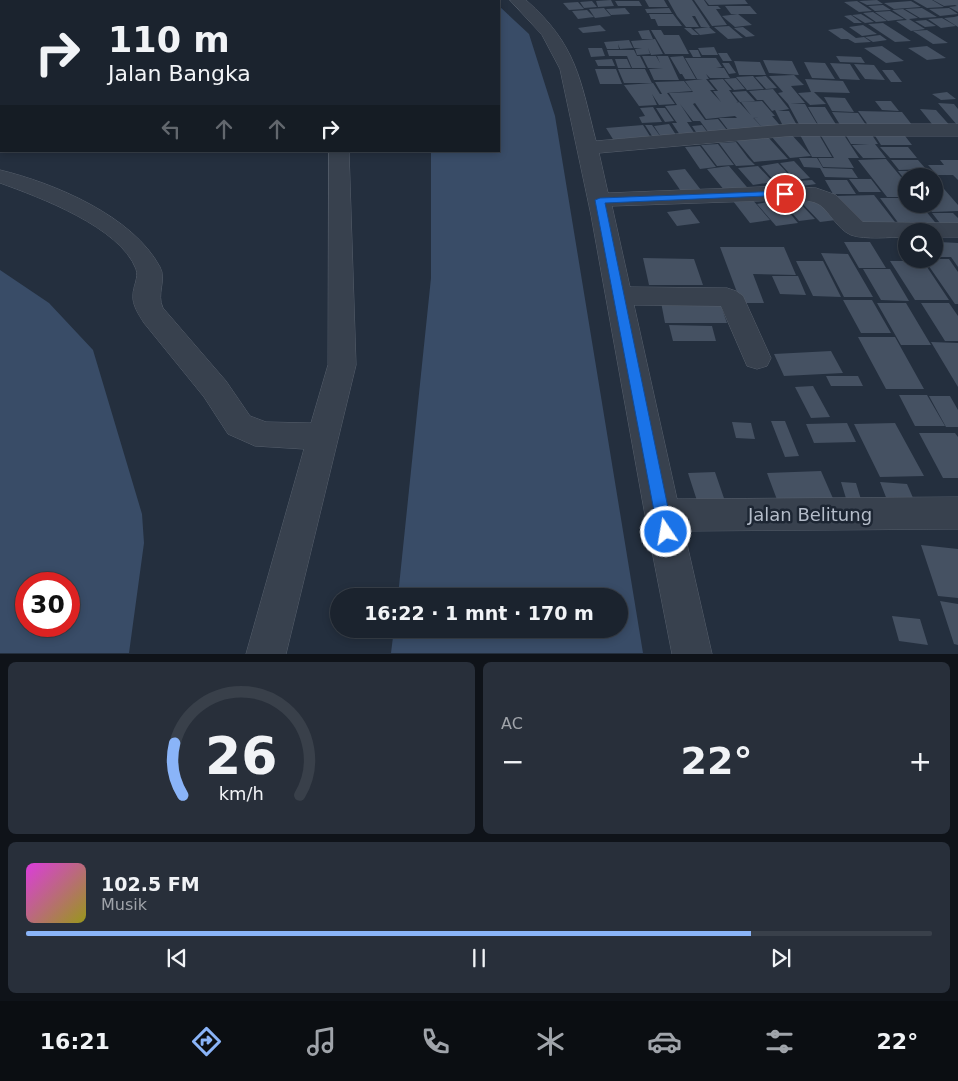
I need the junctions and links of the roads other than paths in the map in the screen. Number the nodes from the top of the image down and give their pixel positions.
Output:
1 (517, 0) edge
2 (958, 130) edge
3 (588, 148) junction
4 (339, 152) edge
5 (0, 176) edge
6 (600, 200) junction
7 (958, 230) edge
8 (619, 296) junction
9 (757, 358) dead end
10 (324, 436) junction
11 (958, 513) edge
12 (662, 515) junction
13 (266, 654) edge
14 (692, 654) edge

1 - 3 street
2 - 3 street
3 - 6 street
4 - 10 street
5 - 10 street
6 - 7 street
6 - 8 street
8 - 9 street
8 - 12 street
10 - 13 street
11 - 12 street, Jalan Belitung
12 - 14 street

